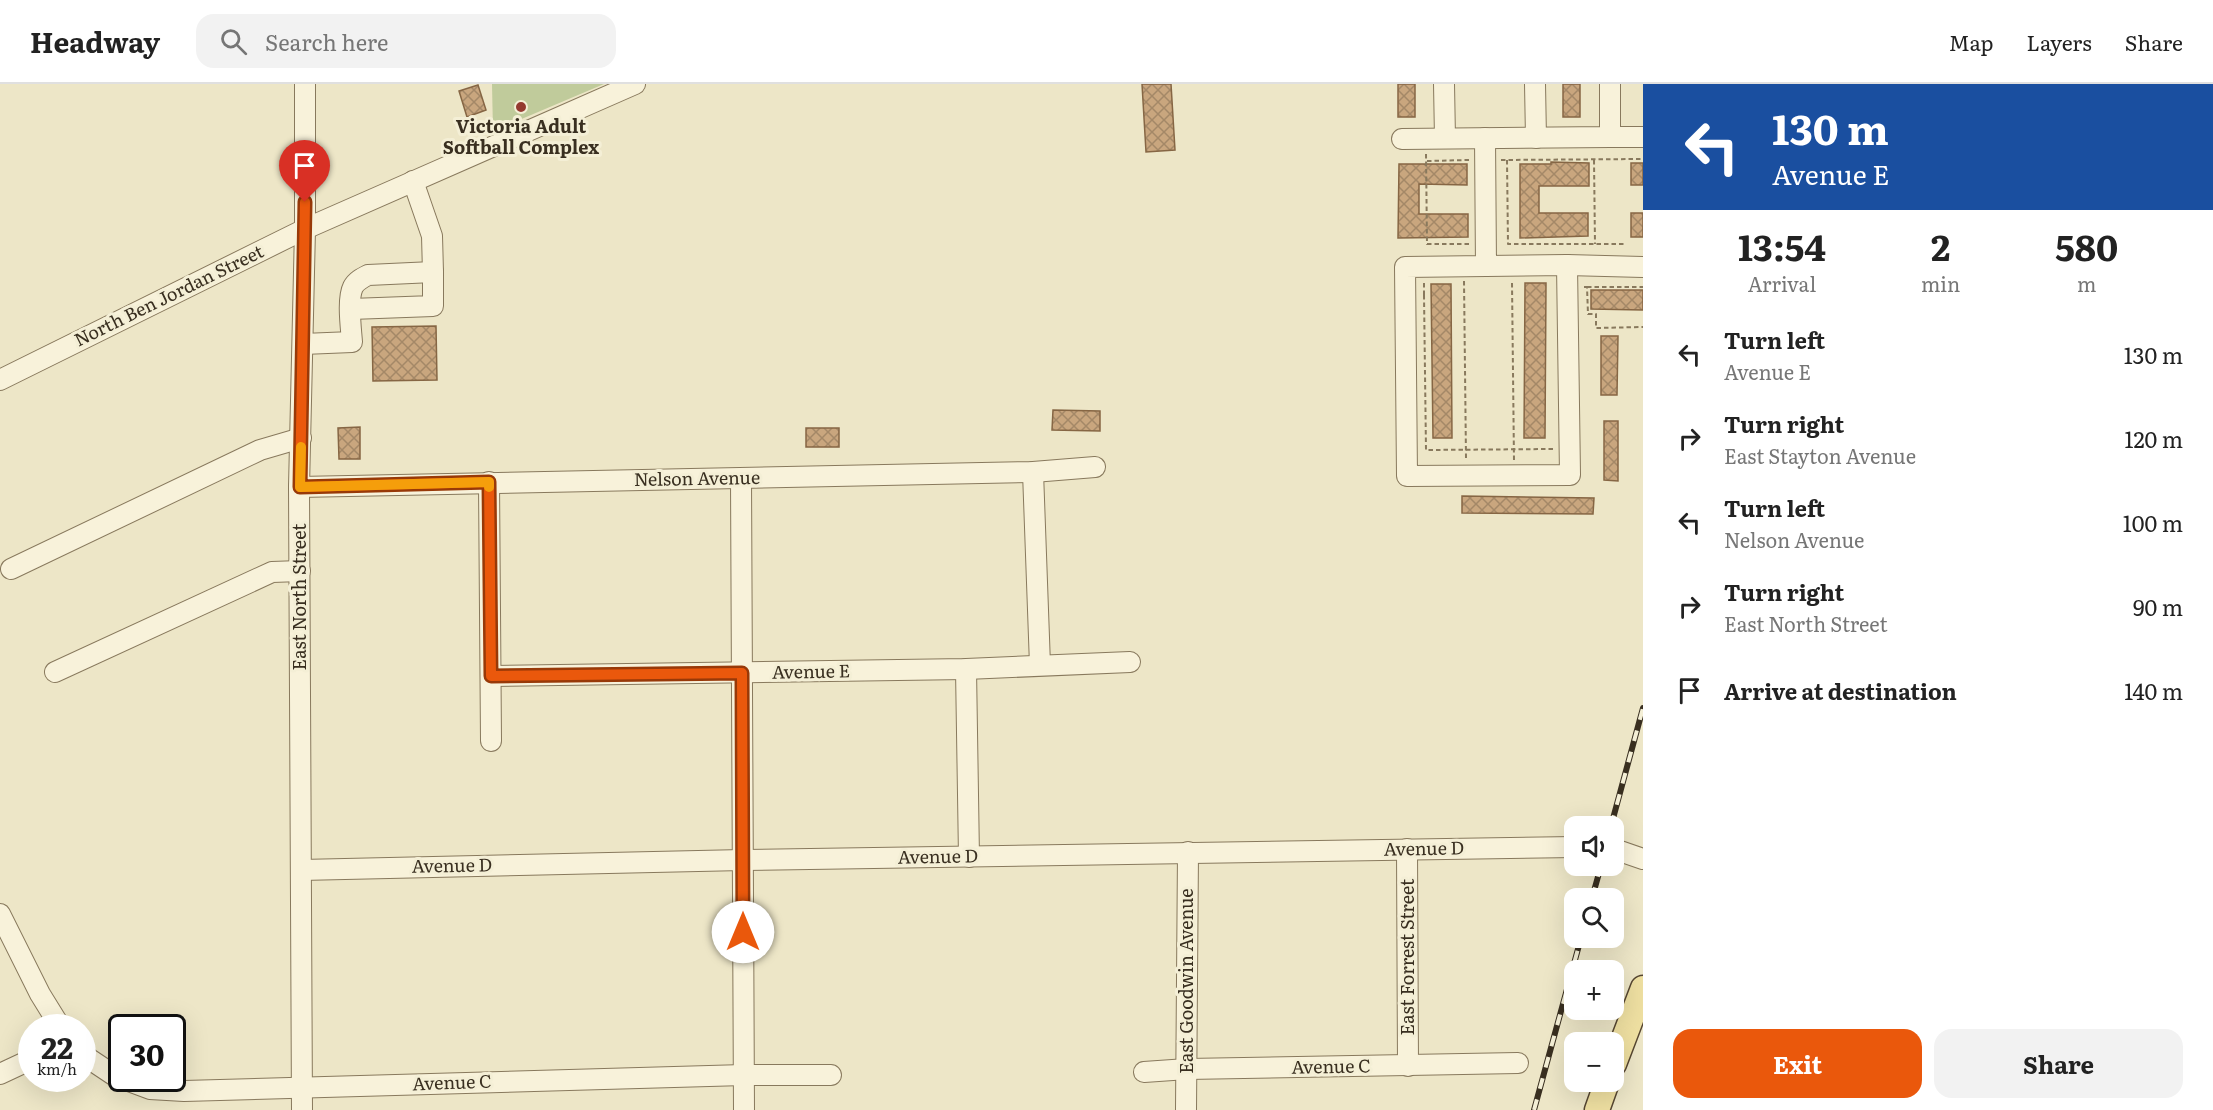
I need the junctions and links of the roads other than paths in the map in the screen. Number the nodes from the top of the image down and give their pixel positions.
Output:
1 (305, 84) edge
2 (635, 84) edge
3 (1444, 84) edge
4 (1535, 84) edge
5 (1610, 84) edge
6 (1643, 136) edge
7 (1610, 137) junction
8 (1436, 138) junction
9 (1485, 138) junction
10 (1536, 138) junction
11 (1402, 139) dead end
12 (413, 181) junction
13 (305, 229) junction
14 (1486, 266) junction
15 (1568, 266) junction
16 (1643, 267) edge
17 (433, 272) junction
18 (351, 309) junction
19 (303, 344) junction
20 (0, 380) edge
21 (301, 438) junction
22 (1095, 467) dead end
23 (1033, 472) junction
24 (741, 478) junction
25 (489, 482) junction
26 (300, 487) junction
27 (11, 569) dead end
28 (300, 571) junction
29 (1130, 663) dead end
30 (1040, 665) junction
31 (966, 669) junction
32 (55, 672) dead end
33 (742, 673) junction
34 (491, 676) junction
35 (491, 741) dead end
36 (1564, 847) edge
37 (1407, 849) junction
38 (1188, 852) junction
39 (1624, 852) edge
40 (969, 857) junction
41 (1643, 859) edge
42 (743, 860) junction
43 (301, 870) junction
44 (0, 914) edge
45 (1643, 988) edge
46 (52, 1014) edge
47 (1624, 1038) edge
48 (96, 1063) edge
49 (1518, 1063) dead end
50 (18, 1066) edge
51 (1408, 1066) junction
52 (1187, 1069) junction
53 (1144, 1072) dead end
54 (0, 1074) edge
55 (744, 1075) junction
56 (831, 1076) dead end
57 (302, 1088) junction
58 (1603, 1092) edge
59 (302, 1110) edge
60 (744, 1110) edge
61 (1186, 1110) edge
62 (1597, 1110) edge

1 - 13 street, East North Street
2 - 12 street, North Ben Jordan Street
3 - 8 street
4 - 10 street
5 - 7 street
6 - 7 street
7 - 10 street
8 - 9 street
8 - 11 street
9 - 10 street
9 - 14 street
12 - 13 street, North Ben Jordan Street
12 - 17 street
13 - 19 street, East North Street
13 - 20 street, North Ben Jordan Street
14 - 15 street
14 - 15 street
15 - 16 street
17 - 18 street
17 - 18 street
18 - 19 street
19 - 21 street, East North Street
21 - 26 street, East North Street
21 - 27 street
22 - 23 street, Nelson Avenue
23 - 24 street, Nelson Avenue
23 - 30 street
24 - 25 street, Nelson Avenue
24 - 33 street
25 - 26 street, Nelson Avenue
25 - 34 street
26 - 28 street, East North Street
28 - 32 street
28 - 43 street, East North Street
29 - 30 street, Avenue E
30 - 31 street, Avenue E
31 - 33 street, Avenue E
31 - 40 street
33 - 34 street, Avenue E
33 - 42 street
34 - 35 street
36 - 37 street, Avenue D
37 - 38 street, Avenue D
37 - 51 street, East Forrest Street
38 - 40 street, Avenue D
38 - 52 street, East Goodwin Avenue
39 - 41 street
40 - 42 street, Avenue D
42 - 43 street, Avenue D
42 - 55 street
43 - 57 street, East North Street
44 - 46 street
45 - 47 main road
48 - 57 street, Avenue C
49 - 51 street, Avenue C
50 - 54 street
51 - 52 street, Avenue C
52 - 53 street, Avenue C
52 - 61 street, East Goodwin Avenue
55 - 56 street, Avenue C
55 - 57 street, Avenue C
55 - 60 street
57 - 59 street, East North Street
58 - 62 main road

